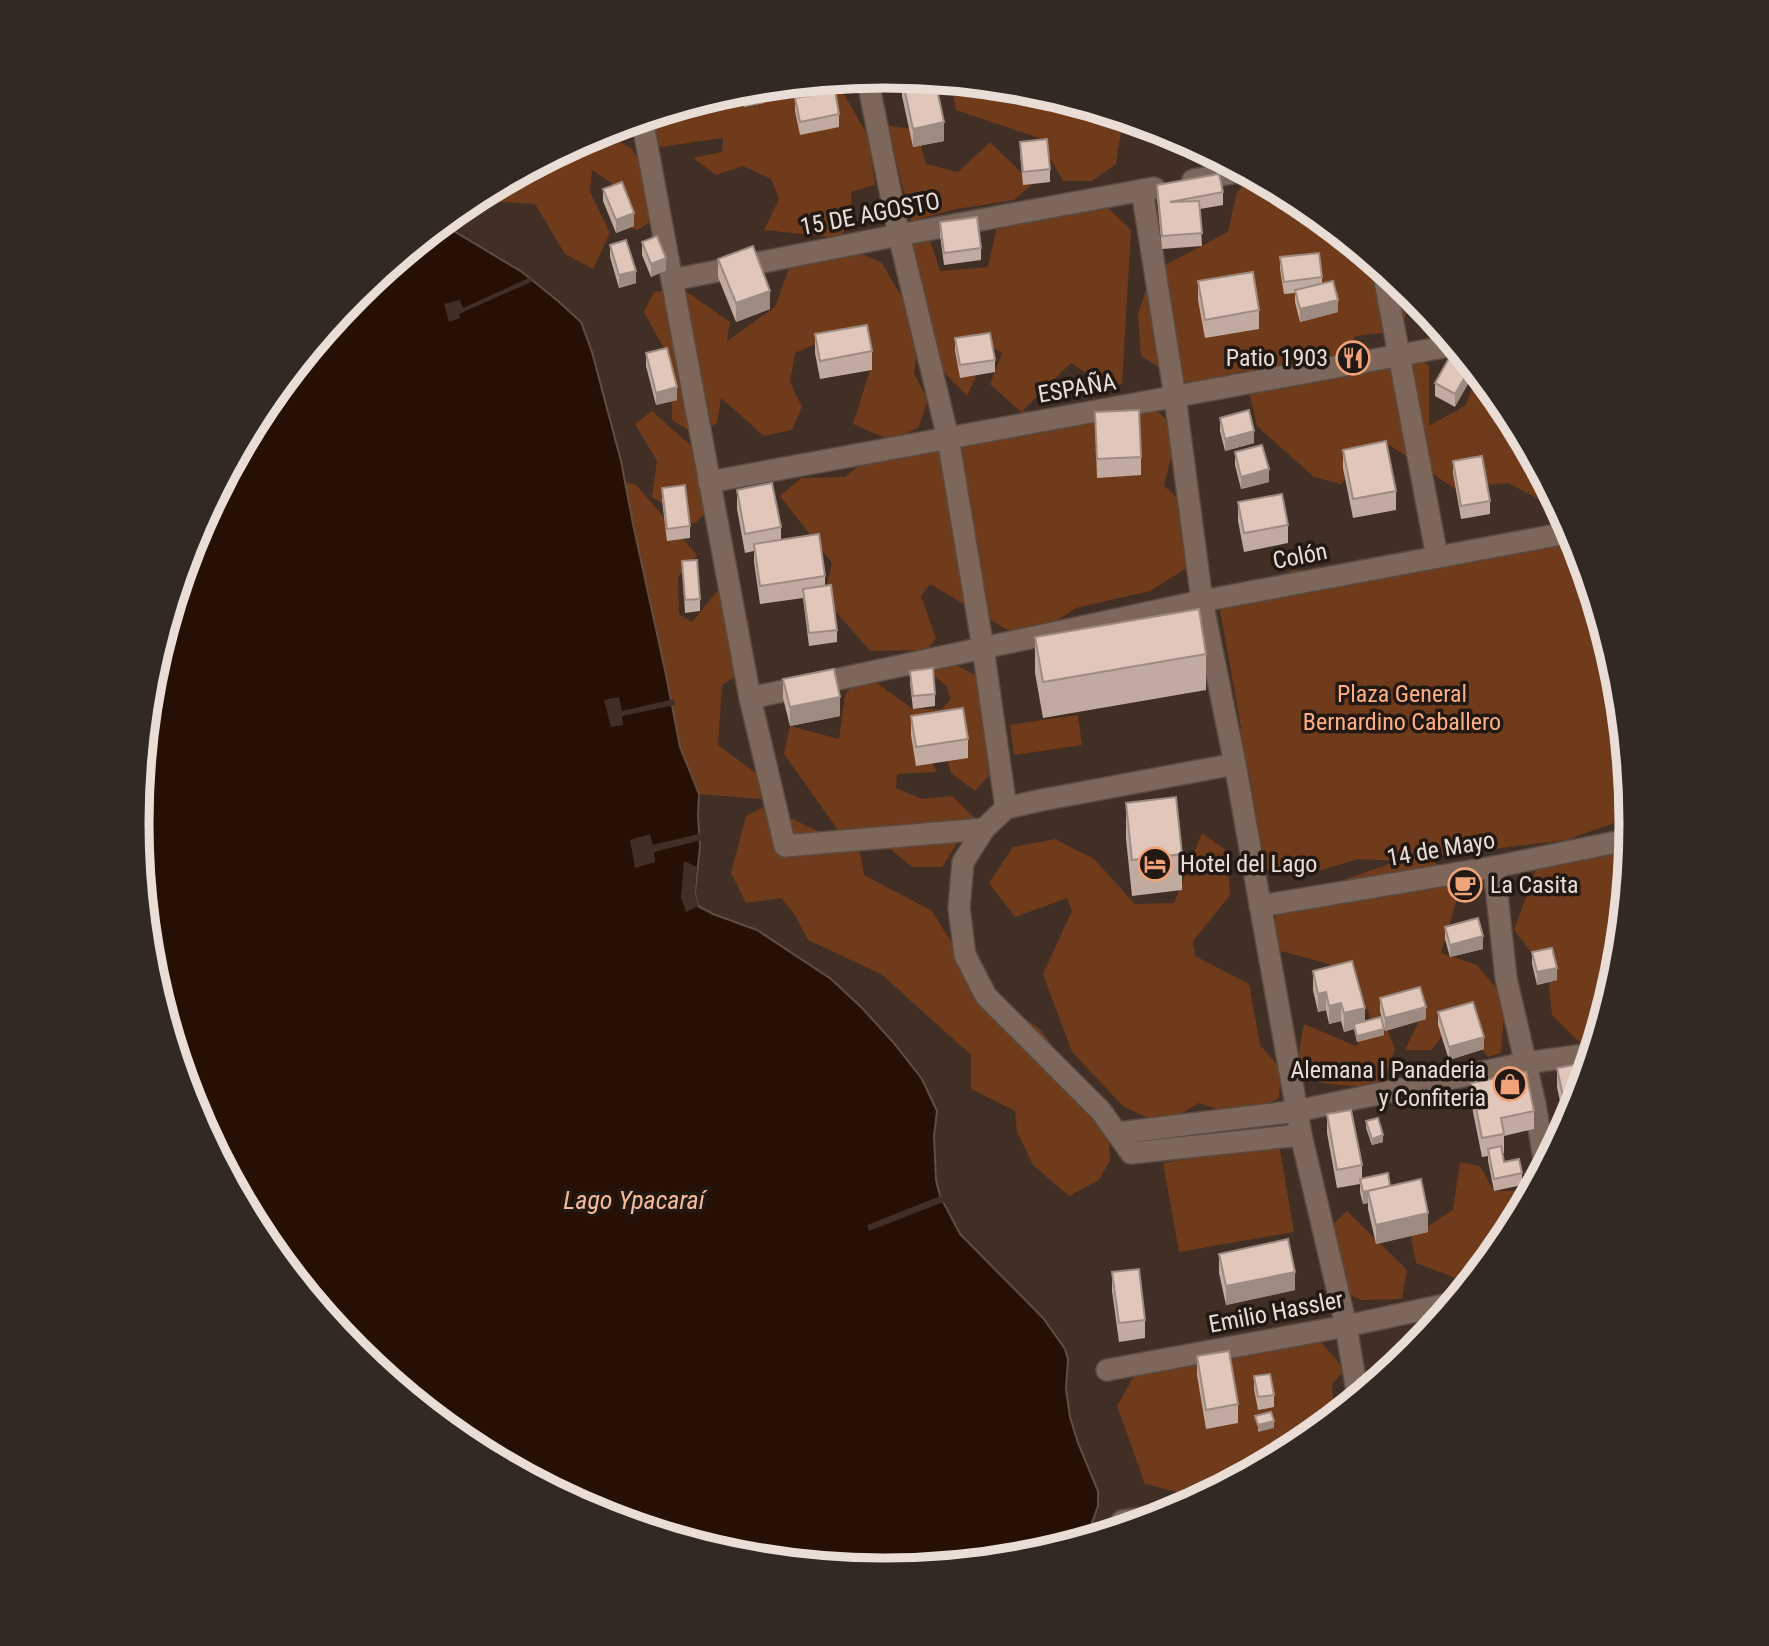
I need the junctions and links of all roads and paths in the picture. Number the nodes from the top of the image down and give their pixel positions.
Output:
1 (869, 88) edge
2 (644, 129) edge
3 (1230, 174) edge
4 (1142, 190) junction
5 (899, 235) junction
6 (672, 280) junction
7 (1386, 286) edge
8 (1444, 347) edge
9 (1399, 355) junction
10 (1175, 397) junction
11 (948, 438) junction
12 (709, 482) junction
13 (1560, 533) edge
14 (1437, 557) junction
15 (1202, 601) junction
16 (983, 648) junction
17 (750, 698) junction
18 (1235, 764) junction
19 (1006, 808) junction
20 (984, 829) junction
21 (1619, 841) edge
22 (1494, 867) junction
23 (1260, 906) junction
24 (1582, 1055) edge
25 (1525, 1063) junction
26 (1297, 1111) junction
27 (1118, 1133) junction
28 (1301, 1135) junction
29 (1543, 1151) edge
30 (1439, 1306) edge
31 (1346, 1326) junction
32 (1107, 1370) dead end
33 (1356, 1387) edge

1 - 5 street
2 - 6 street
3 - 4 street, 15 DE AGOSTO
4 - 5 street, 15 DE AGOSTO
4 - 10 street
5 - 6 street, 15 DE AGOSTO
5 - 11 street
6 - 12 street
7 - 9 street
8 - 9 street, ESPAÑA
9 - 10 street, ESPAÑA
9 - 14 street
10 - 11 street, ESPAÑA
10 - 15 street
11 - 12 street, ESPAÑA
11 - 16 street
12 - 17 street
13 - 14 street, Colón
14 - 15 street, Colón
15 - 16 street, Colón
15 - 18 street
16 - 17 street, Colón
16 - 19 street
17 - 20 street
18 - 19 street
18 - 23 street
19 - 20 street
20 - 27 street
21 - 22 street, 14 de Mayo
22 - 23 street, 14 de Mayo
22 - 25 street
23 - 26 street
24 - 25 street
25 - 26 street
25 - 29 street
26 - 27 street
26 - 28 street
27 - 28 street
28 - 31 street
30 - 31 street, Emilio Hassler
31 - 32 street, Emilio Hassler
31 - 33 street

